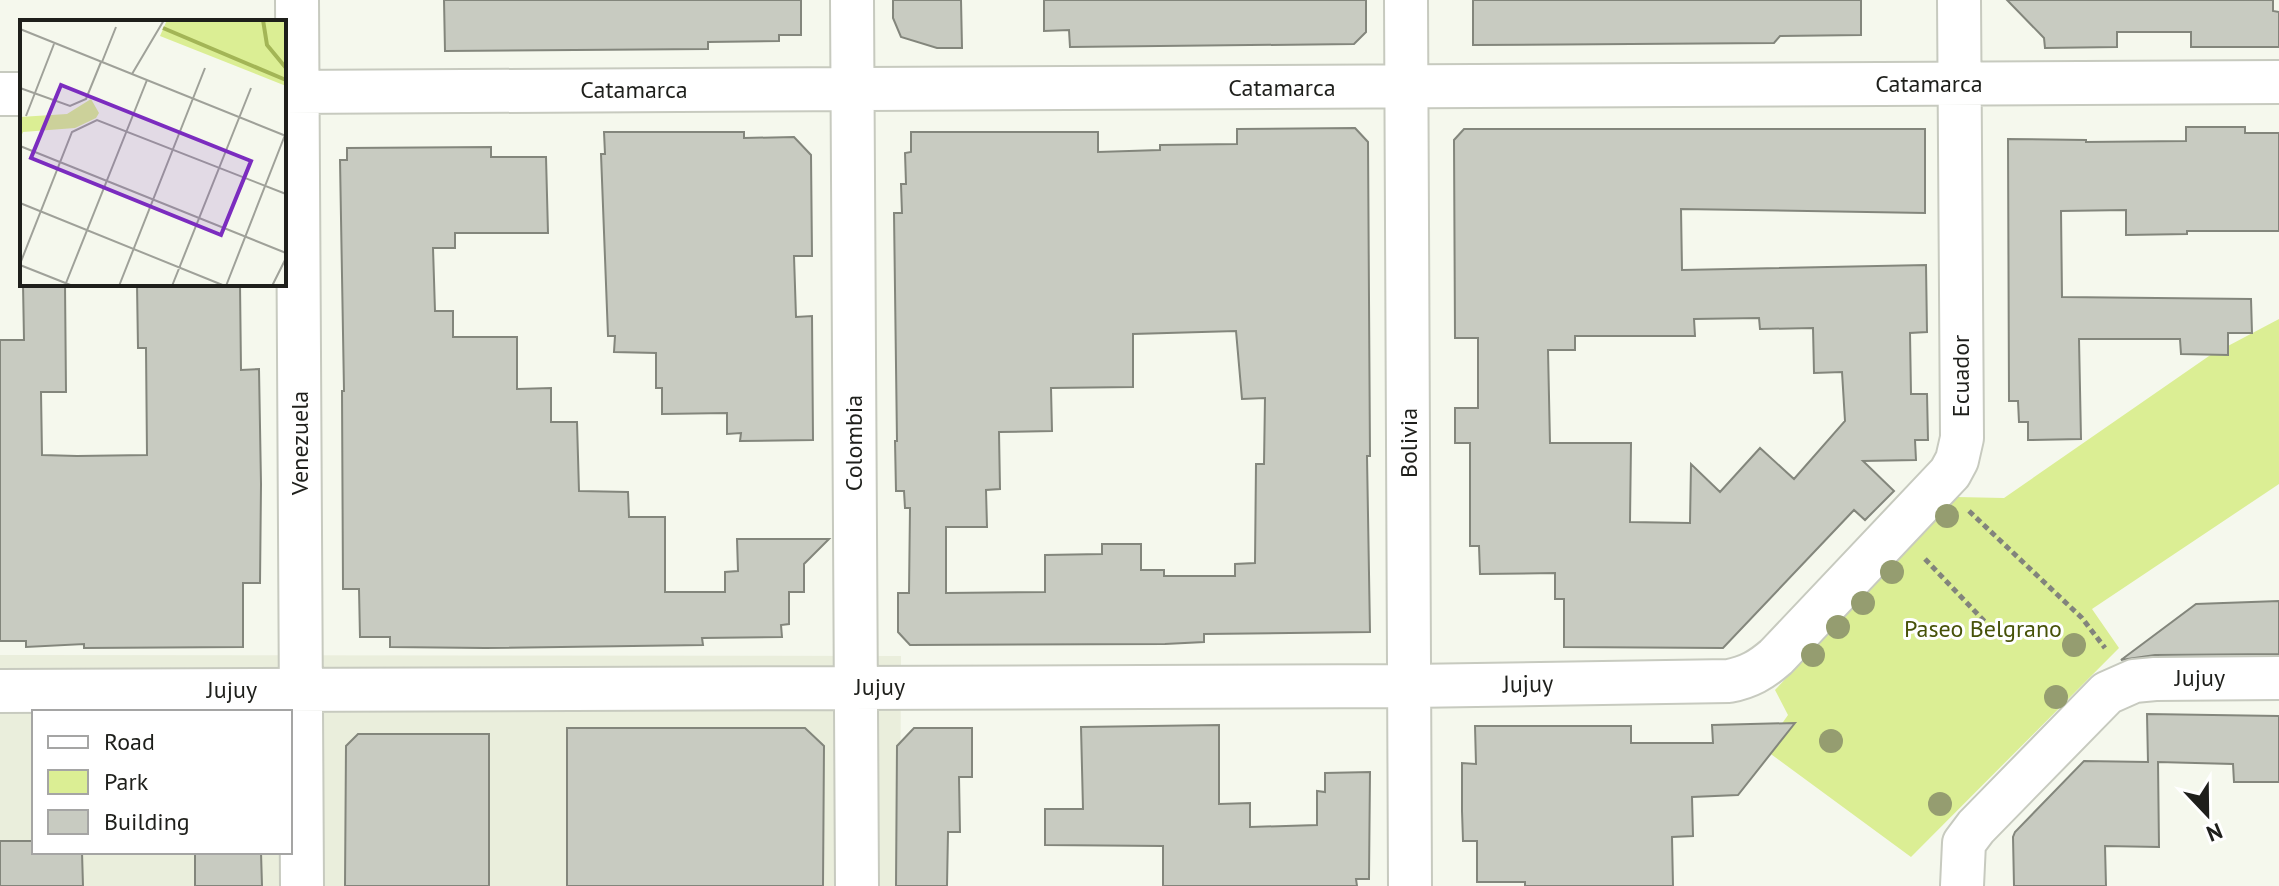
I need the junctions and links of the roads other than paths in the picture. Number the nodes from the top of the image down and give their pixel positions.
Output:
1 (297, 0) edge
2 (852, 0) edge
3 (1406, 0) edge
4 (1959, 0) edge
5 (2279, 82) edge
6 (1960, 84) junction
7 (1407, 88) junction
8 (852, 89) junction
9 (291, 92) edge
10 (1759, 672) joint
11 (2279, 678) edge
12 (1410, 686) junction
13 (855, 687) junction
14 (301, 690) junction
15 (0, 691) edge
16 (302, 886) edge
17 (857, 886) edge
18 (1410, 886) edge
19 (1962, 886) edge

1 - 9 street, Venezuela
2 - 8 street, Colombia
3 - 7 street, Bolivia
4 - 6 street, Ecuador
5 - 6 street, Catamarca
6 - 7 street, Catamarca
6 - 10 street, Ecuador
7 - 8 street, Catamarca
7 - 12 street, Bolivia
8 - 9 street, Catamarca
8 - 13 street, Colombia
9 - 14 street, Venezuela
10 - 12 street, Jujuy
11 - 19 street, Jujuy
12 - 13 street, Jujuy
12 - 18 street, Bolivia
13 - 14 street, Jujuy
13 - 17 street, Colombia
14 - 15 street, Jujuy
14 - 16 street, Venezuela

